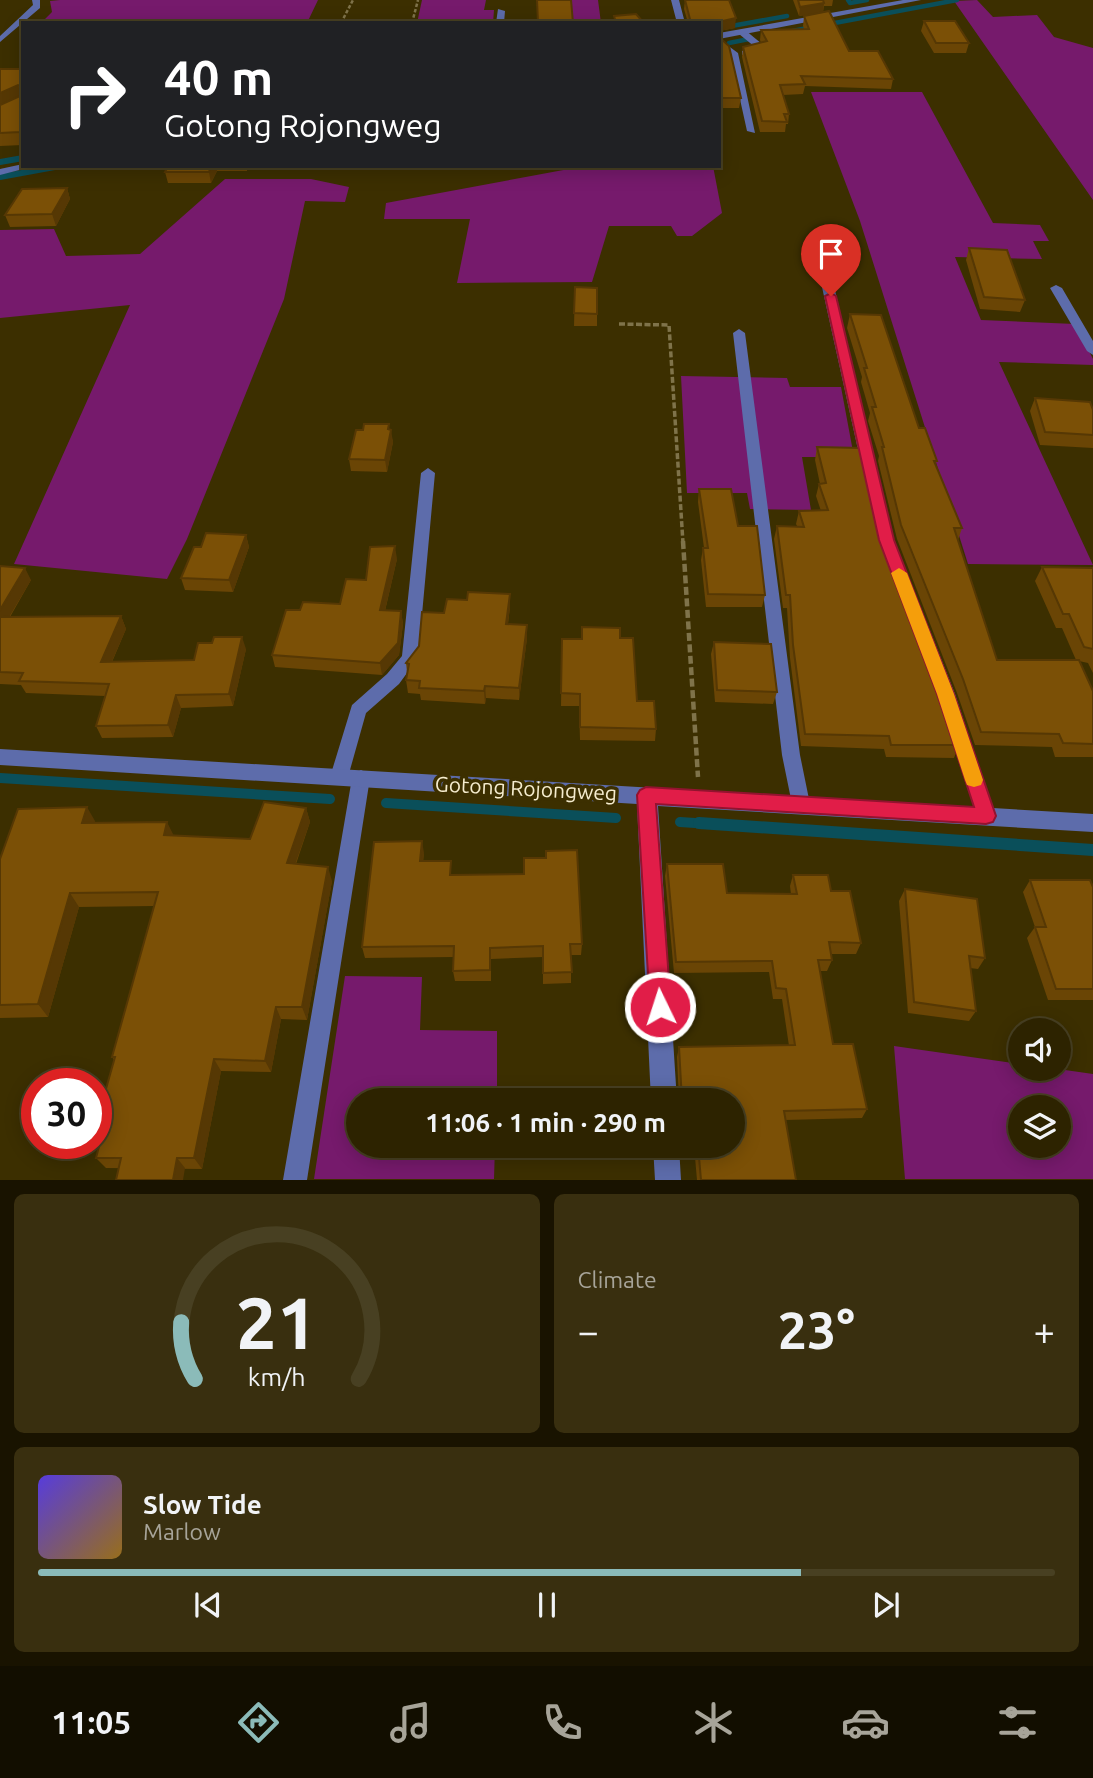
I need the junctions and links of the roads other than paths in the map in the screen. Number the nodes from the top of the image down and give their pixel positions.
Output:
1 (36, 0) edge
2 (675, 0) edge
3 (917, 0) edge
4 (501, 11) dead end
5 (23, 21) edge
6 (500, 21) edge
7 (680, 21) edge
8 (21, 23) edge
9 (742, 32) junction
10 (721, 37) edge
11 (721, 38) edge
12 (0, 40) edge
13 (734, 53) junction
14 (752, 131) dead end
15 (21, 168) edge
16 (0, 172) edge
17 (824, 269) dead end
18 (1056, 288) dead end
19 (739, 333) dead end
20 (1093, 351) edge
21 (428, 472) dead end
22 (0, 757) edge
23 (338, 776) junction
24 (361, 778) junction
25 (646, 795) junction
26 (801, 804) junction
27 (986, 816) junction
28 (1093, 823) edge
29 (663, 1088) edge
30 (667, 1158) edge
31 (295, 1180) edge
32 (668, 1180) edge

1 - 5 lane
2 - 7 lane
3 - 9 street
4 - 6 lane
8 - 12 lane
9 - 10 street
9 - 13 lane
11 - 13 lane
13 - 14 lane
15 - 16 street
17 - 27 lane
18 - 20 lane
19 - 26 lane
21 - 23 lane
22 - 23 street, Gotong Rojongweg
23 - 24 street, Gotong Rojongweg
24 - 25 street, Gotong Rojongweg
24 - 31 lane
25 - 26 street, Gotong Rojongweg
25 - 29 street
26 - 27 street, Gotong Rojongweg
27 - 28 street, Gotong Rojongweg
30 - 32 street

